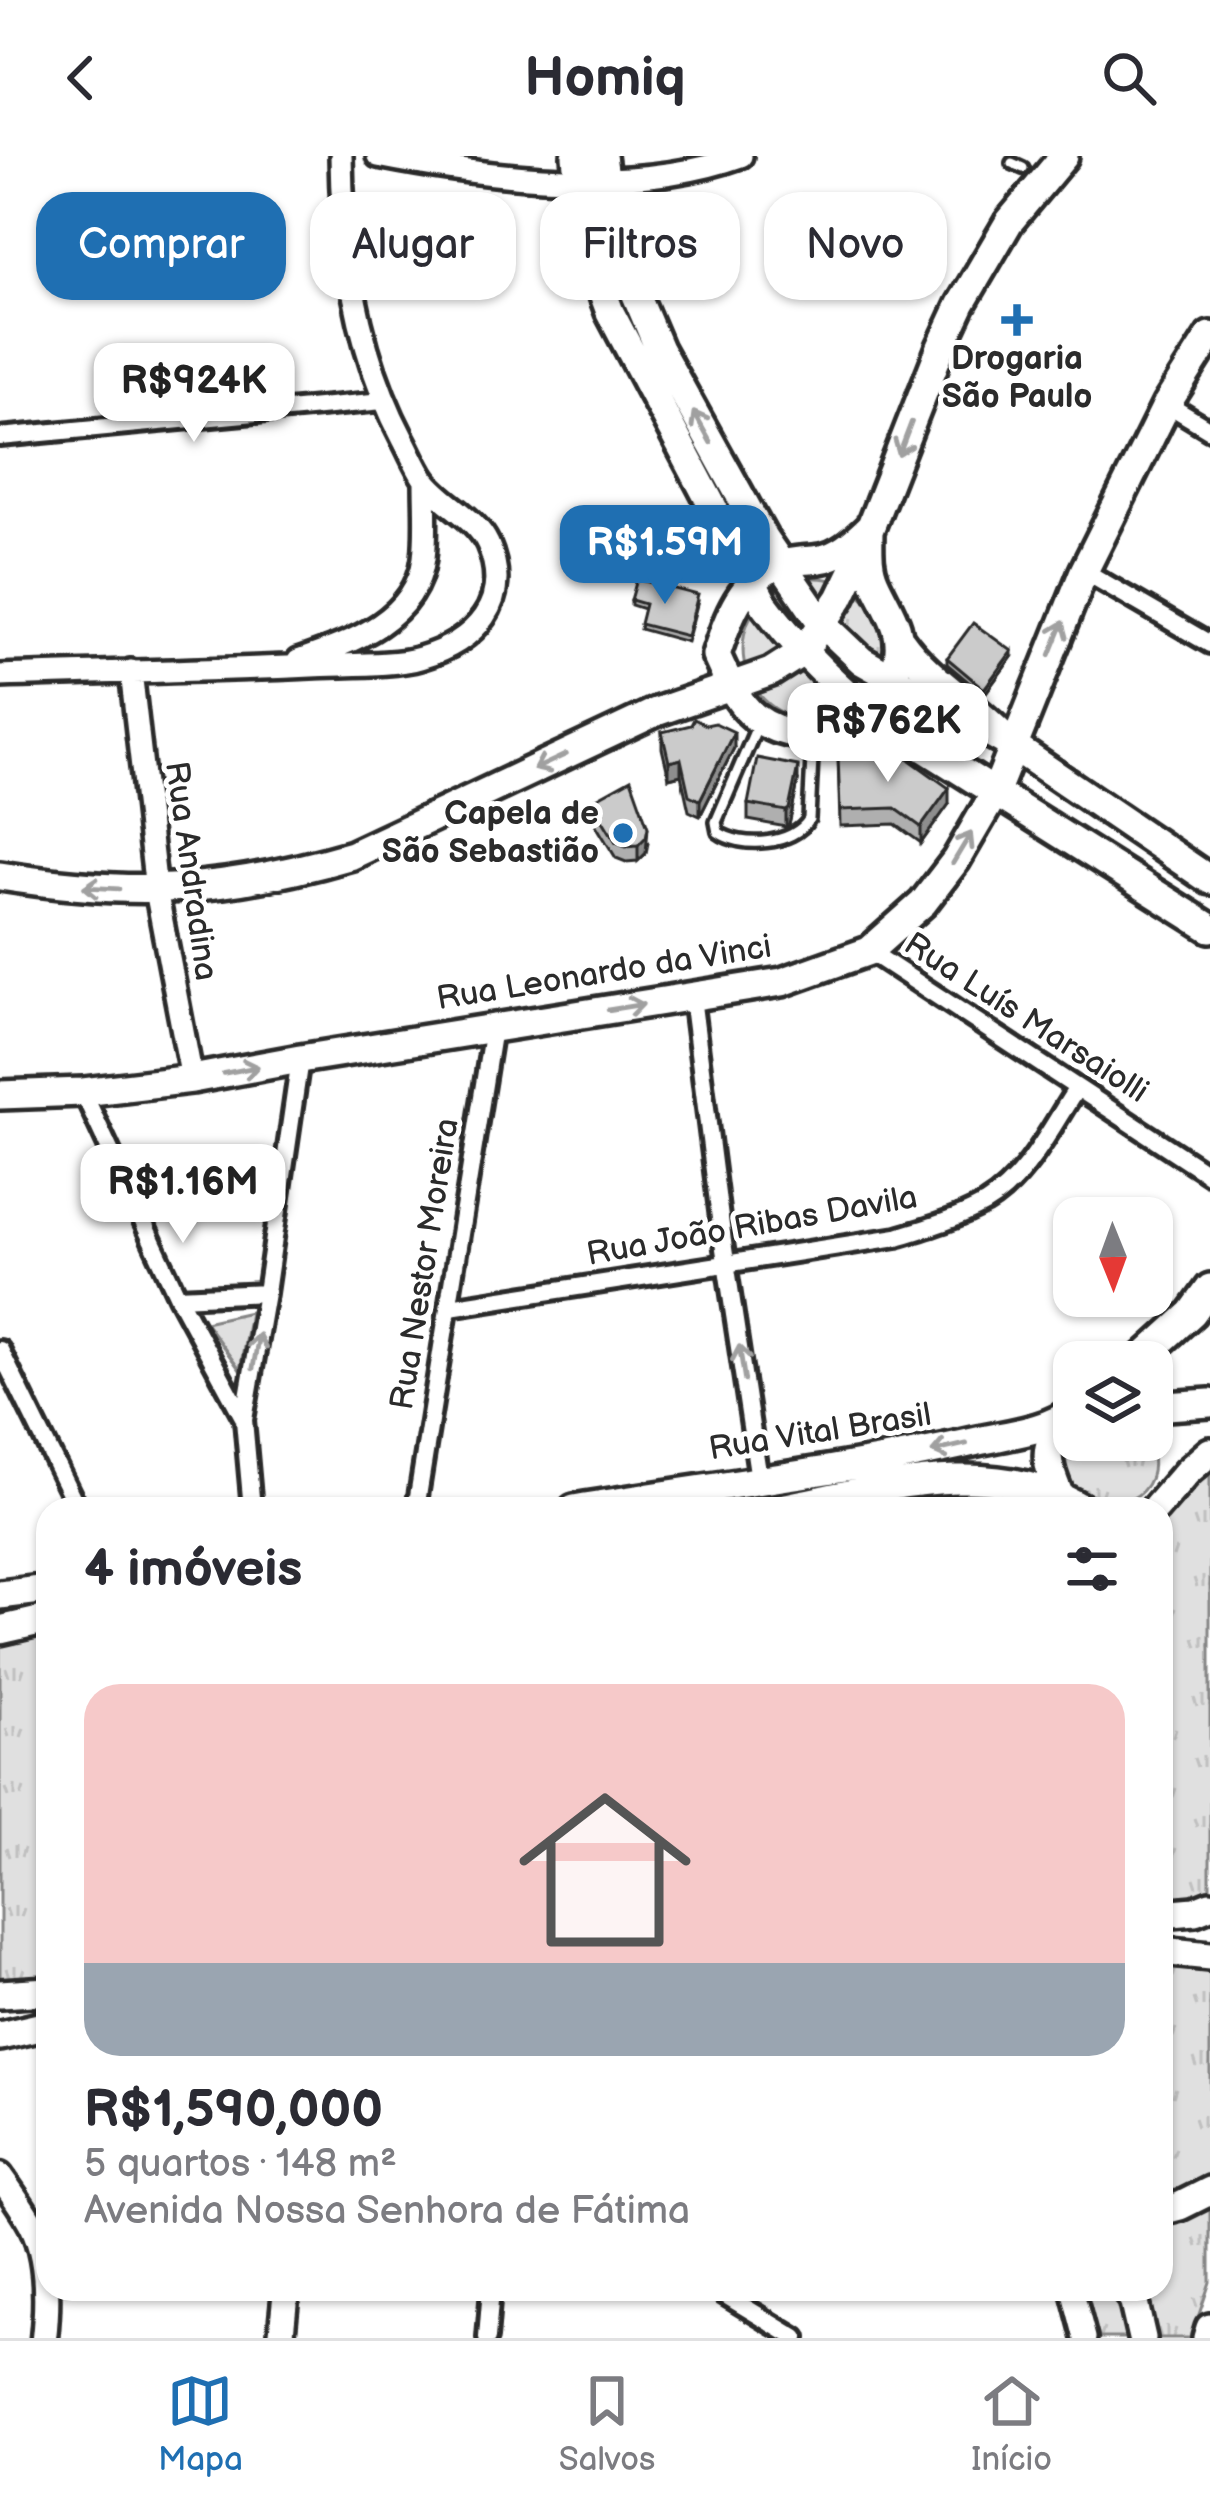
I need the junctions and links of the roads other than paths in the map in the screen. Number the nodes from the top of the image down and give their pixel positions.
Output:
1 (340, 156) edge
2 (378, 156) edge
3 (741, 156) edge
4 (1064, 156) edge
5 (590, 167) edge
6 (1210, 336) edge
7 (382, 400) junction
8 (1167, 404) junction
9 (1210, 430) edge
10 (0, 437) edge
11 (425, 481) junction
12 (869, 528) junction
13 (782, 564) junction
14 (1084, 571) junction
15 (752, 581) junction
16 (823, 624) junction
17 (901, 641) junction
18 (1210, 644) edge
19 (804, 651) junction
20 (716, 655) junction
21 (274, 668) junction
22 (131, 671) junction
23 (0, 676) edge
24 (893, 680) junction
25 (731, 685) junction
26 (656, 712) junction
27 (869, 713) junction
28 (757, 717) junction
29 (813, 734) junction
30 (1013, 746) junction
31 (995, 793) junction
32 (0, 876) edge
33 (1210, 880) edge
34 (156, 890) junction
35 (1210, 928) edge
36 (869, 951) junction
37 (692, 997) junction
38 (493, 1028) junction
39 (300, 1059) junction
40 (192, 1079) junction
41 (1077, 1088) junction
42 (83, 1092) junction
43 (0, 1095) edge
44 (1210, 1174) edge
45 (727, 1262) junction
46 (1210, 1288) edge
47 (266, 1293) junction
48 (178, 1297) junction
49 (450, 1307) junction
50 (1161, 1341) edge
51 (0, 1350) edge
52 (1210, 1403) edge
53 (1173, 1406) edge
54 (244, 1420) junction
55 (1053, 1422) edge
56 (1053, 1436) edge
57 (1210, 1452) edge
58 (759, 1479) junction
59 (1059, 1494) junction
60 (72, 1497) edge
61 (251, 1497) edge
62 (418, 1497) edge
63 (648, 1497) edge
64 (841, 1497) edge
65 (1064, 1497) edge
66 (1165, 1497) edge
67 (36, 1590) edge
68 (0, 1595) edge
69 (36, 1621) edge
70 (0, 1630) edge
71 (1210, 1908) edge
72 (1173, 1913) edge
73 (1210, 1943) edge
74 (1173, 1952) edge
75 (1210, 1956) edge
76 (36, 1992) edge
77 (0, 1994) edge
78 (36, 2028) edge
79 (0, 2036) edge
80 (5, 2192) edge
81 (1210, 2192) edge
82 (1173, 2208) edge
83 (36, 2237) edge
84 (45, 2301) edge
85 (285, 2301) edge
86 (490, 2301) edge
87 (736, 2301) edge
88 (1075, 2301) edge
89 (1133, 2301) edge
90 (1210, 2328) edge
91 (44, 2338) edge
92 (281, 2338) edge
93 (487, 2338) edge
94 (796, 2338) edge
95 (1085, 2338) edge
96 (1142, 2338) edge
97 (1207, 2338) edge

1 - 7 street
2 - 5 street
3 - 5 street
4 -> 12 main road
13 -> 5 main road
5 - 15 main road
6 - 8 main road, Rua Leonardo da Vinci
7 - 10 street
7 - 11 street
8 - 9 street
8 - 14 main road, Rua Leonardo da Vinci
11 - 21 street
11 - 21 street
12 - 13 main road
12 - 16 main road
12 - 17 main road
13 - 15 main road
13 - 16 main road
14 - 18 street
30 -> 14 main road, Rua Leonardo da Vinci
15 - 19 main road
15 - 20 main road
16 - 19 main road
16 - 24 main road
17 - 24 main road
17 - 30 main road
19 - 25 main road
19 - 27 main road
20 - 25 main road
20 - 26 main road
21 - 22 street
22 - 23 street
22 - 34 street, Rua Andradina
24 - 27 main road
24 - 30 main road
25 - 26 main road
25 - 28 main road
26 - 28 main road
26 -> 34 main road
27 - 29 main road
27 - 31 main road
28 - 29 main road
28 - 29 lane
30 - 31 main road, Rua Leonardo da Vinci
30 - 33 main road
31 - 35 main road
36 -> 31 main road, Rua Leonardo da Vinci
34 -> 32 main road
34 - 40 street, Rua Andradina
36 - 37 main road, Rua Leonardo da Vinci
36 - 41 street, Rua Luís Marsaiolli
38 -> 37 main road, Rua Leonardo da Vinci
37 - 45 street
38 - 39 main road, Rua Leonardo da Vinci
38 - 49 street, Rua Nestor Moreira
40 -> 39 main road, Rua Leonardo da Vinci
39 - 47 street
40 - 42 main road, Rua Leonardo da Vinci
41 - 44 street, Rua Luís Marsaiolli
41 - 45 street, Rua João Ribas Davila
42 - 43 main road, Rua Leonardo da Vinci
42 - 48 street
45 - 49 street, Rua João Ribas Davila
58 -> 45 street
46 - 50 main road
47 - 48 street
54 -> 47 street
48 - 54 street
49 - 62 street, Rua Nestor Moreira
51 - 60 street
52 - 53 main road
54 - 61 street
55 -> 58 main road, Rua Vital Brasil
56 - 59 main road
57 - 66 main road
58 - 63 main road, Rua Vital Brasil
59 - 64 main road, Rua Vital Brasil
59 - 65 main road, Rua Vital Brasil
67 - 68 main road
69 - 70 main road
71 - 72 main road
71 - 73 main road
74 - 75 main road
76 - 77 main road
78 - 79 main road
80 - 83 main road
81 - 82 main road
84 - 91 main road
85 - 92 main road
86 - 93 street
87 - 94 street
88 - 95 street
89 - 96 main road
90 - 97 main road

